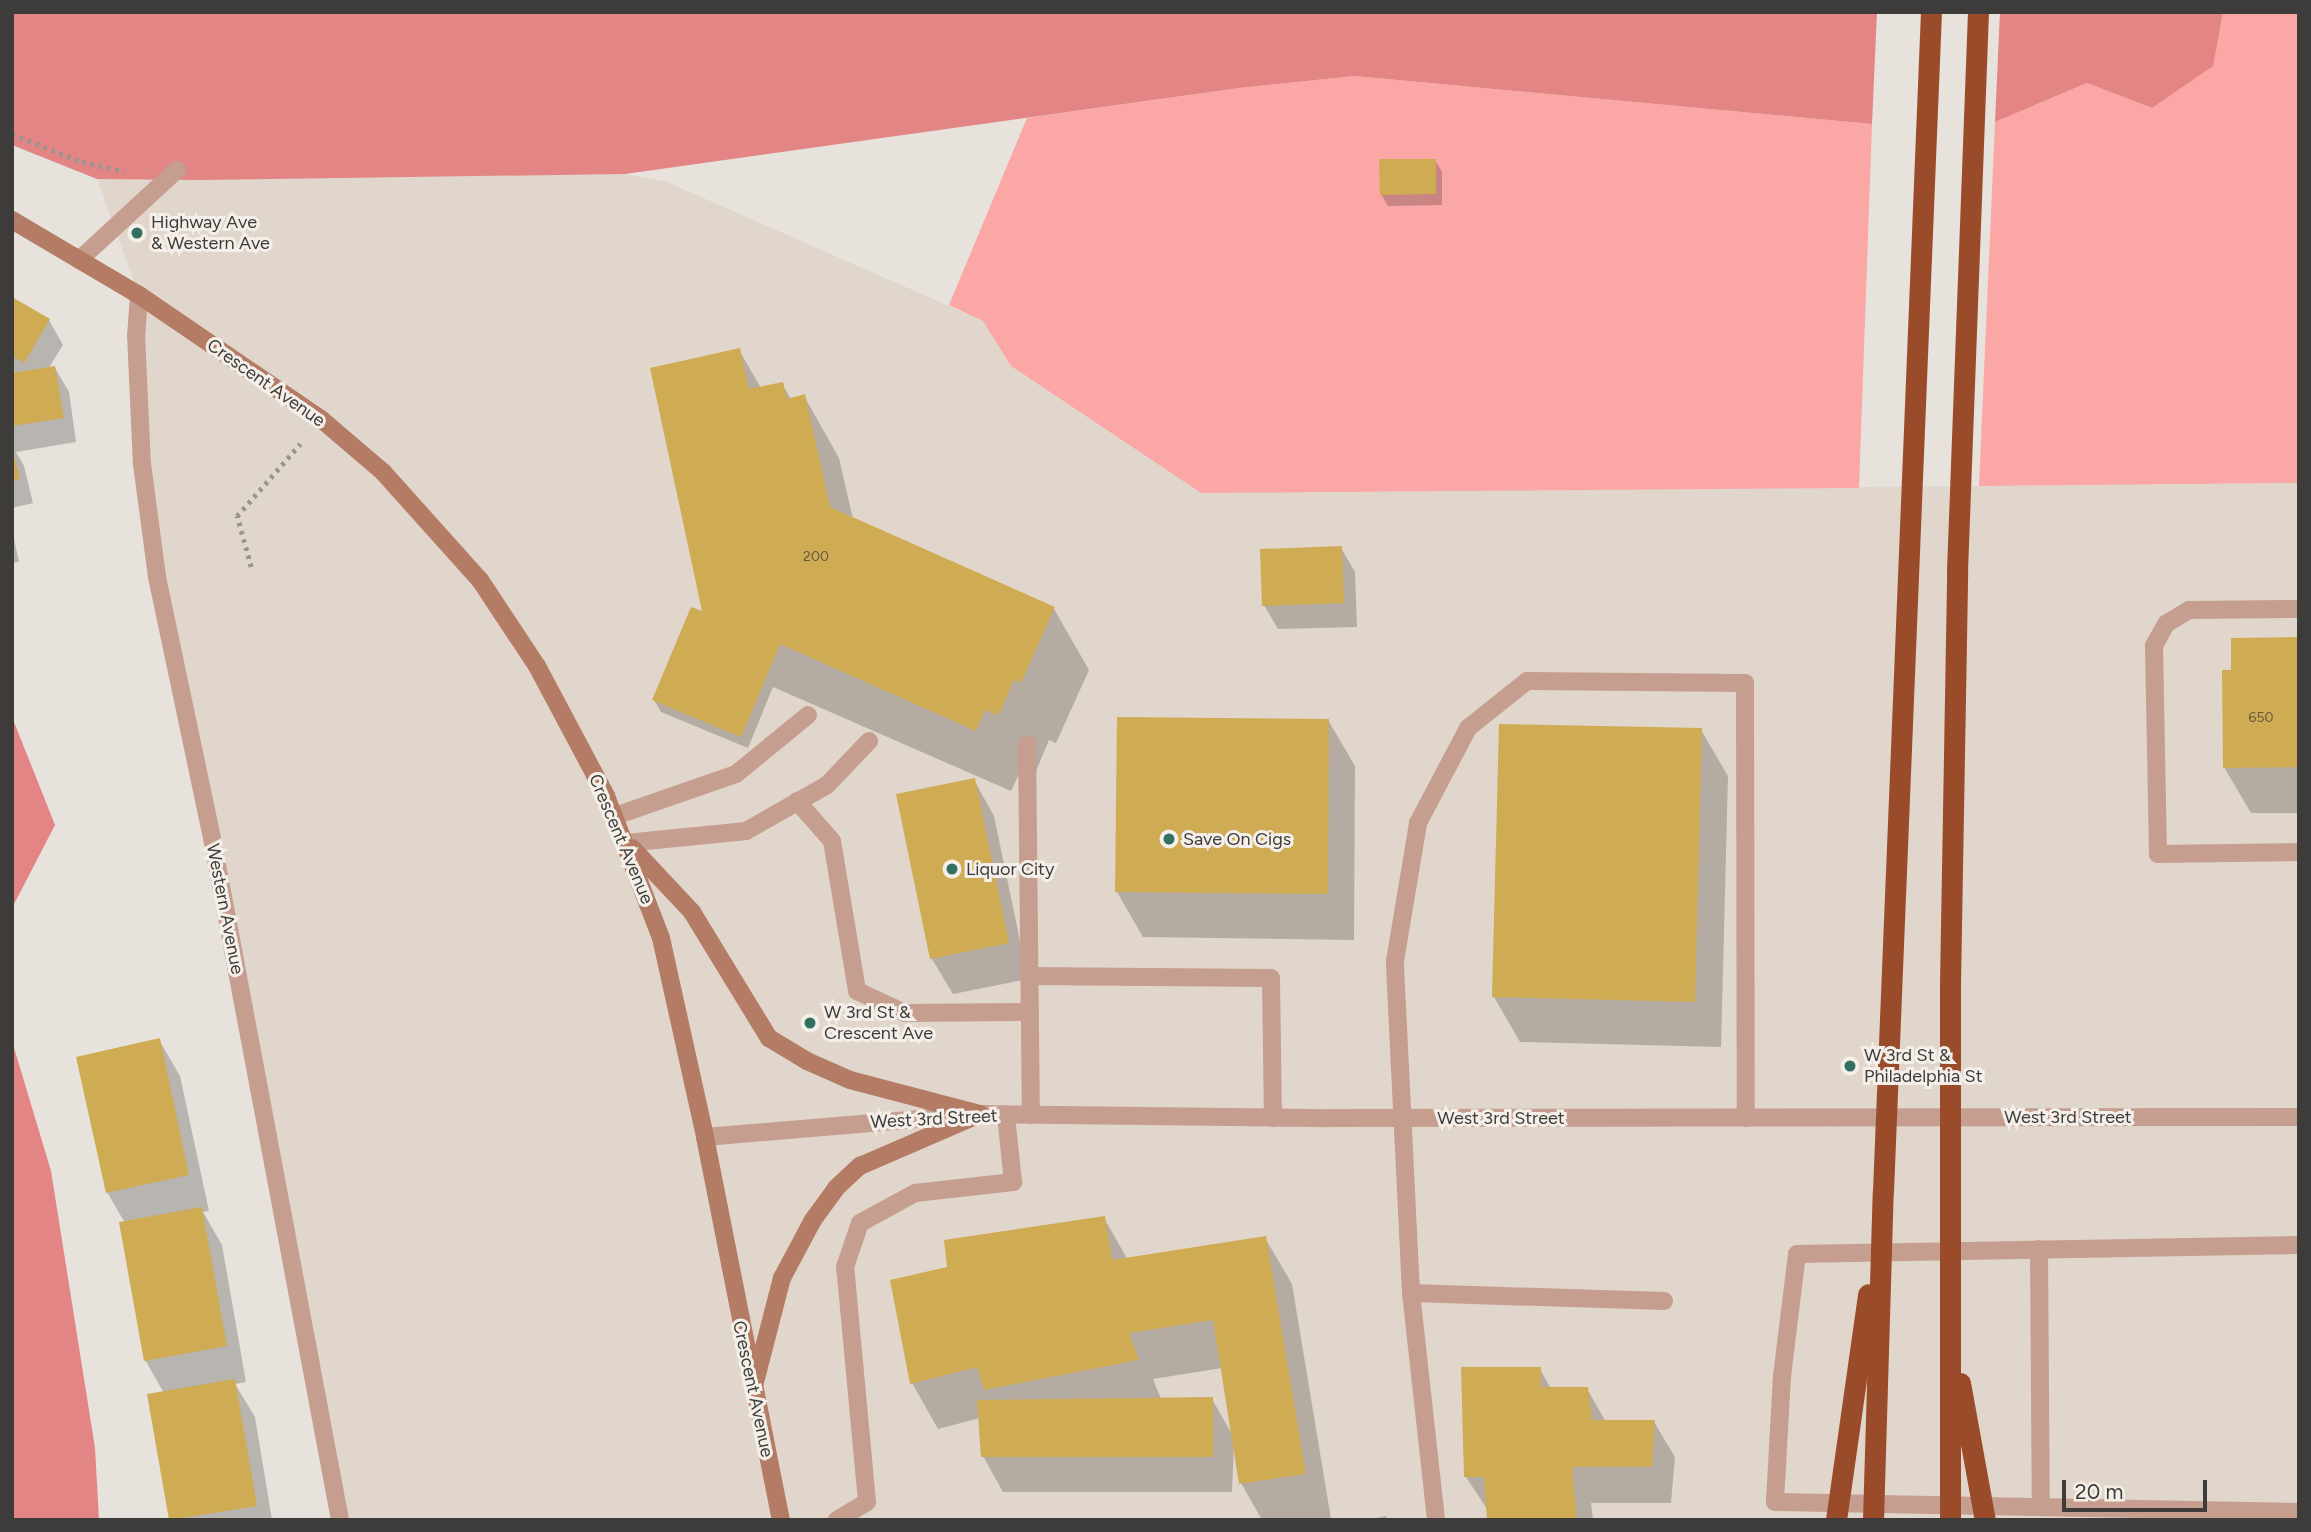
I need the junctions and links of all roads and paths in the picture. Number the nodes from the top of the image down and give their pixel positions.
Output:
1 (1931, 12) edge
2 (1978, 12) edge
3 (12, 134) edge
4 (177, 170) joint
5 (12, 220) edge
6 (79, 260) junction
7 (139, 295) junction
8 (321, 419) junction
9 (251, 567) dead end
10 (2299, 609) edge
11 (808, 716) dead end
12 (869, 741) dead end
13 (1027, 744) dead end
14 (797, 801) junction
15 (615, 816) junction
16 (626, 843) junction
17 (2299, 852) edge
18 (1029, 975) junction
19 (1030, 1012) junction
20 (981, 1114) junction
21 (1006, 1115) junction
22 (1031, 1115) junction
23 (2299, 1117) edge
24 (1273, 1118) junction
25 (1401, 1118) junction
26 (1746, 1118) junction
27 (705, 1137) junction
28 (1883, 1191) junction
29 (2299, 1245) edge
30 (2039, 1249) junction
31 (1949, 1273) junction
32 (1411, 1293) junction
33 (1664, 1301) dead end
34 (753, 1390) junction
35 (2040, 1507) junction
36 (2299, 1512) edge
37 (340, 1520) edge
38 (781, 1520) edge
39 (837, 1520) edge
40 (1436, 1520) edge
41 (1836, 1520) edge
42 (1873, 1520) edge
43 (1950, 1520) edge
44 (1985, 1520) edge

1 - 28 highway, bridge
2 - 31 highway, bridge
3 - 4 path
4 - 6 street
5 - 6 main road, Crescent Avenue
6 - 7 main road, Crescent Avenue
7 - 8 main road, Crescent Avenue
7 - 37 street, Western Avenue
8 - 9 path
8 - 15 main road, Crescent Avenue
10 - 17 street
11 - 15 street
12 - 14 street
13 - 18 street
14 - 16 street
14 - 19 street
15 - 16 main road, Crescent Avenue
16 - 20 main road
16 - 27 main road, Crescent Avenue
18 - 19 street
18 - 24 street
19 - 22 street
20 - 21 street, West 3rd Street
20 - 27 street, West 3rd Street
20 - 34 main road
21 - 22 street, West 3rd Street
21 - 39 street
22 - 24 street, West 3rd Street
23 - 26 street, West 3rd Street
24 - 25 street, West 3rd Street
25 - 26 street, West 3rd Street
25 - 26 street
25 - 32 street
27 - 34 main road, Crescent Avenue
28 - 41 highway, bridge
28 - 42 highway, bridge
29 - 30 street
30 - 35 street
30 - 35 street
31 - 43 highway, bridge
31 - 44 highway, bridge
32 - 33 street
32 - 40 street
34 - 38 main road, Crescent Avenue
35 - 36 street

